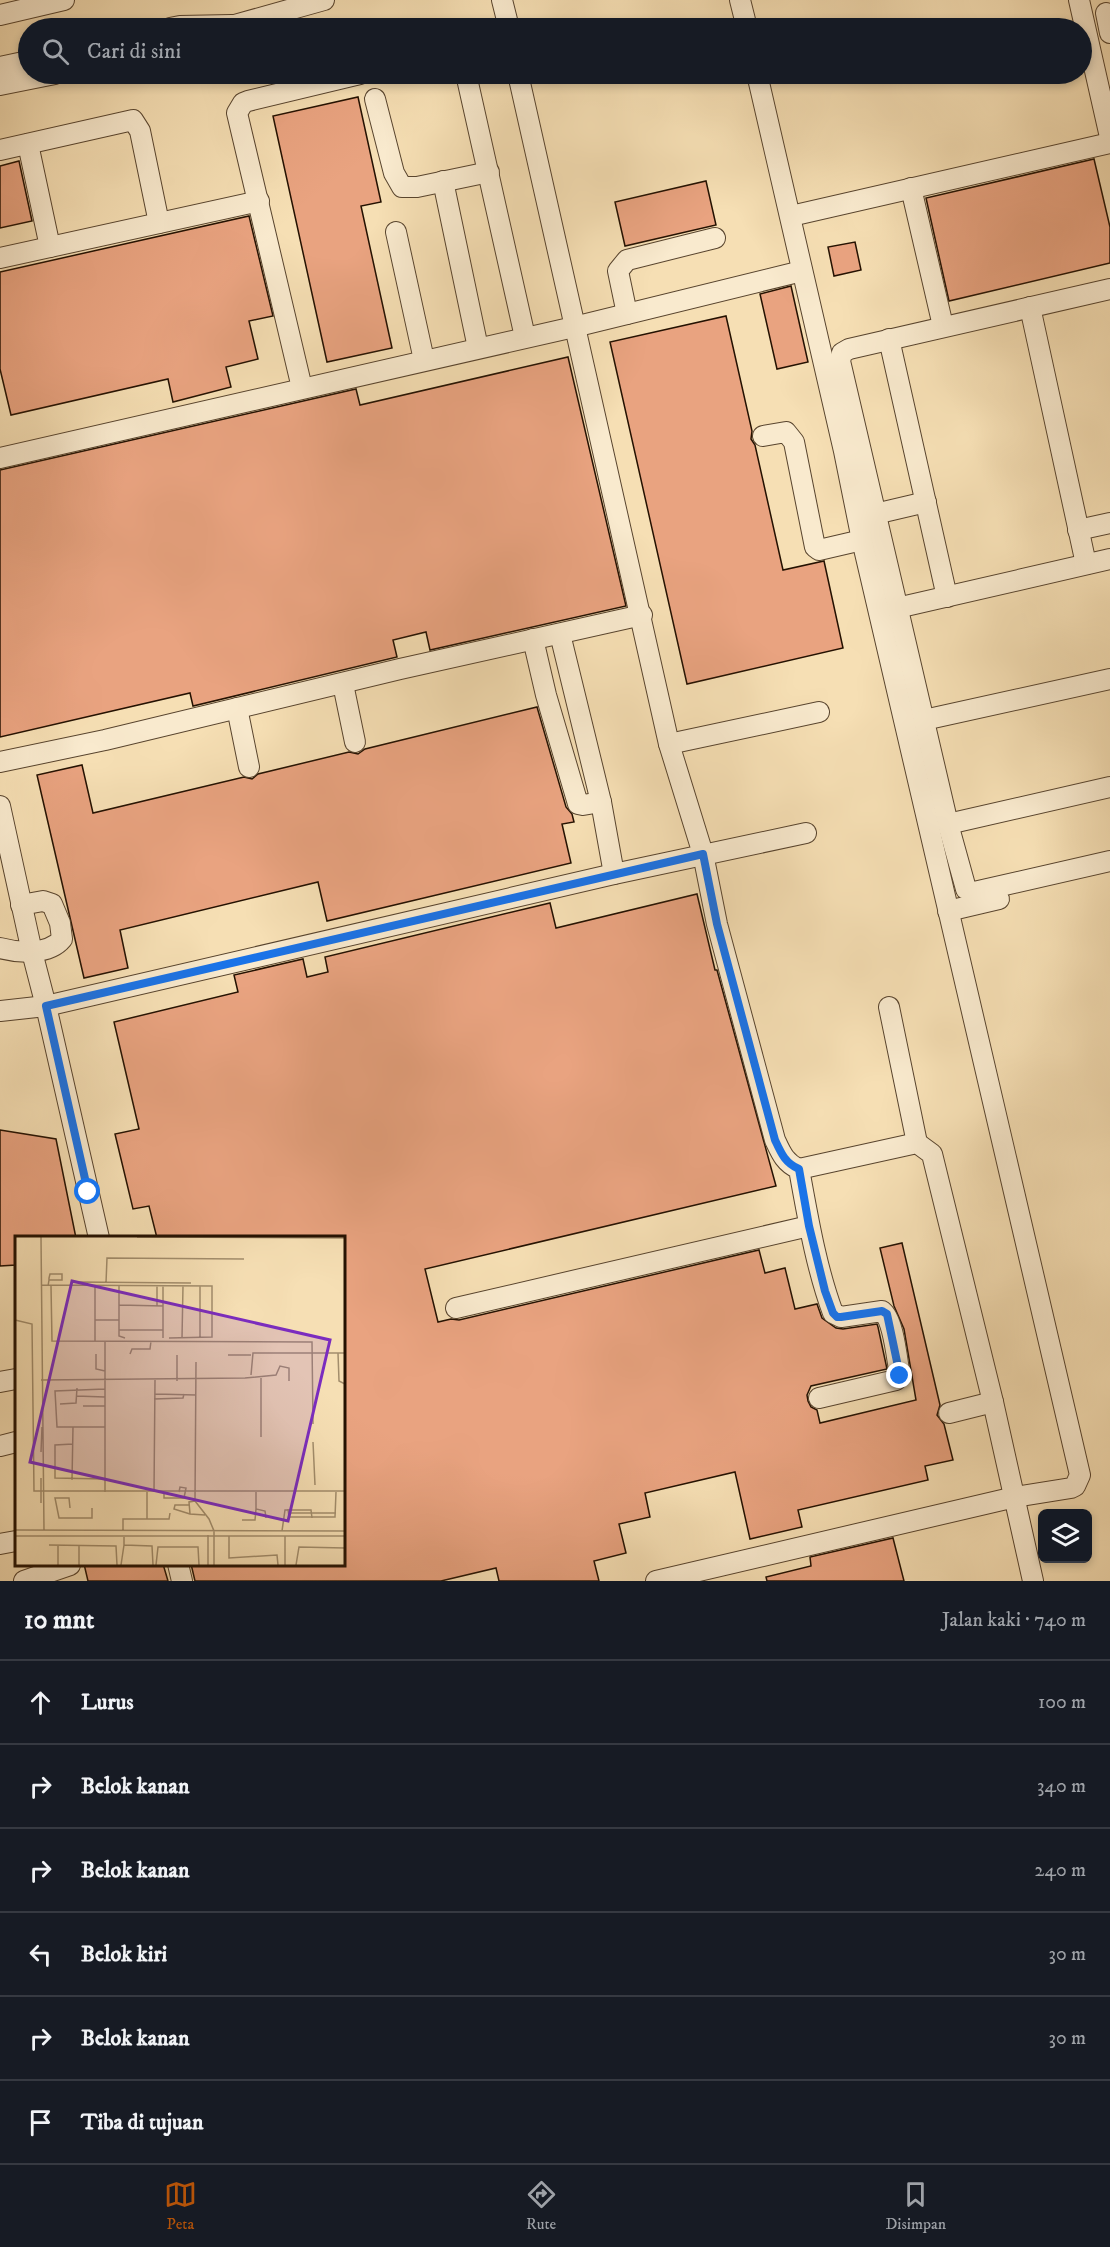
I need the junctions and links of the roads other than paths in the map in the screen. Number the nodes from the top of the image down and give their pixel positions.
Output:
1 (64, 0) edge
2 (324, 0) edge
3 (502, 0) edge
4 (740, 0) edge
5 (1079, 0) edge
6 (1106, 13) dead end
7 (0, 15) edge
8 (260, 18) edge
9 (506, 18) edge
10 (744, 18) edge
11 (1083, 18) edge
12 (1110, 33) edge
13 (1092, 57) edge
14 (18, 63) edge
15 (0, 67) edge
16 (18, 81) edge
17 (321, 84) edge
18 (468, 84) edge
19 (520, 84) edge
20 (759, 84) edge
21 (0, 85) edge
22 (375, 99) dead end
23 (1110, 137) edge
24 (1110, 143) edge
25 (28, 144) junction
26 (0, 150) edge
27 (489, 171) junction
28 (443, 181) junction
29 (911, 188) junction
30 (259, 201) junction
31 (790, 216) junction
32 (159, 224) junction
33 (396, 232) dead end
34 (715, 238) dead end
35 (50, 247) junction
36 (0, 258) edge
37 (802, 272) junction
38 (1110, 289) edge
39 (1030, 307) junction
40 (627, 314) junction
41 (574, 327) junction
42 (943, 327) junction
43 (525, 337) junction
44 (889, 339) junction
45 (478, 348) junction
46 (424, 360) junction
47 (302, 388) junction
48 (763, 436) dead end
49 (0, 458) edge
50 (926, 502) junction
51 (875, 514) junction
52 (1110, 523) edge
53 (1078, 530) junction
54 (862, 540) junction
55 (1110, 559) edge
56 (1086, 564) junction
57 (947, 597) junction
58 (897, 608) junction
59 (642, 615) junction
60 (560, 634) junction
61 (533, 639) junction
62 (1110, 679) edge
63 (343, 684) junction
64 (237, 708) junction
65 (819, 712) dead end
66 (924, 720) junction
67 (355, 742) dead end
68 (669, 744) junction
69 (0, 762) edge
70 (249, 767) dead end
71 (1110, 787) edge
72 (601, 802) junction
73 (1, 815) edge
74 (948, 824) junction
75 (806, 833) dead end
76 (703, 854) junction
77 (1110, 861) edge
78 (614, 874) junction
79 (1110, 874) edge
80 (21, 905) junction
81 (948, 911) junction
82 (0, 948) edge
83 (32, 952) junction
84 (46, 1006) junction
85 (889, 1007) dead end
86 (0, 1011) edge
87 (917, 1143) junction
88 (799, 1169) junction
89 (809, 1226) junction
90 (99, 1236) edge
91 (456, 1308) dead end
92 (15, 1379) edge
93 (0, 1382) edge
94 (819, 1398) dead end
95 (993, 1402) junction
96 (949, 1413) dead end
97 (15, 1442) edge
98 (0, 1446) edge
99 (1015, 1497) junction
100 (15, 1541) edge
101 (0, 1544) edge
102 (67, 1566) edge
103 (69, 1566) edge
104 (178, 1566) edge
105 (52, 1576) edge
106 (24, 1581) edge
107 (73, 1581) edge
108 (182, 1581) edge
109 (656, 1581) edge
110 (1033, 1581) edge

1 - 7 lane
2 - 8 lane
3 - 9 lane
4 - 10 lane
5 - 11 lane
6 - 12 lane
13 - 23 lane
14 - 15 lane
16 - 21 lane
17 - 30 lane
18 - 27 lane
19 - 41 lane
20 - 31 lane
22 - 28 lane
24 - 29 lane
25 - 26 lane
25 - 32 lane
25 - 35 lane
27 - 28 lane
27 - 43 lane
28 - 45 lane
29 - 31 lane
29 - 42 lane
30 - 32 lane
30 - 47 lane
31 - 37 lane
32 - 35 lane
33 - 46 lane
34 - 40 lane
35 - 36 lane
37 - 40 lane
37 - 54 lane
38 - 39 lane
39 - 42 lane
39 - 53 lane
40 - 41 lane
41 - 43 lane
41 - 59 lane
42 - 44 lane
43 - 45 lane
44 - 50 lane
44 - 51 lane
45 - 46 lane
46 - 47 lane
47 - 49 lane
48 - 54 lane
50 - 51 lane
50 - 57 lane
51 - 58 lane
52 - 53 lane
53 - 56 lane
54 - 81 lane
55 - 56 lane
56 - 57 lane
57 - 58 lane
58 - 66 lane
59 - 60 lane
59 - 68 lane
60 - 61 lane
60 - 72 lane
61 - 63 lane
61 - 72 lane
62 - 66 lane
63 - 64 lane
63 - 67 lane
64 - 69 lane
64 - 70 lane
65 - 68 lane
66 - 74 lane
68 - 76 lane
71 - 74 lane
72 - 78 lane
73 - 80 lane
74 - 77 lane
75 - 76 lane
76 - 78 lane
76 - 88 lane
78 - 84 lane
79 - 81 lane
80 - 83 lane
80 - 83 lane
81 - 99 lane
82 - 83 lane
83 - 84 lane
84 - 86 lane
84 - 90 lane
85 - 87 lane
87 - 88 lane
87 - 95 lane
88 - 89 lane
89 - 91 lane
89 - 94 lane
92 - 93 lane
95 - 96 lane
95 - 99 lane
97 - 98 lane
99 - 109 lane
99 - 110 lane
100 - 101 lane
102 - 105 lane
103 - 107 lane
104 - 108 lane
105 - 106 lane

